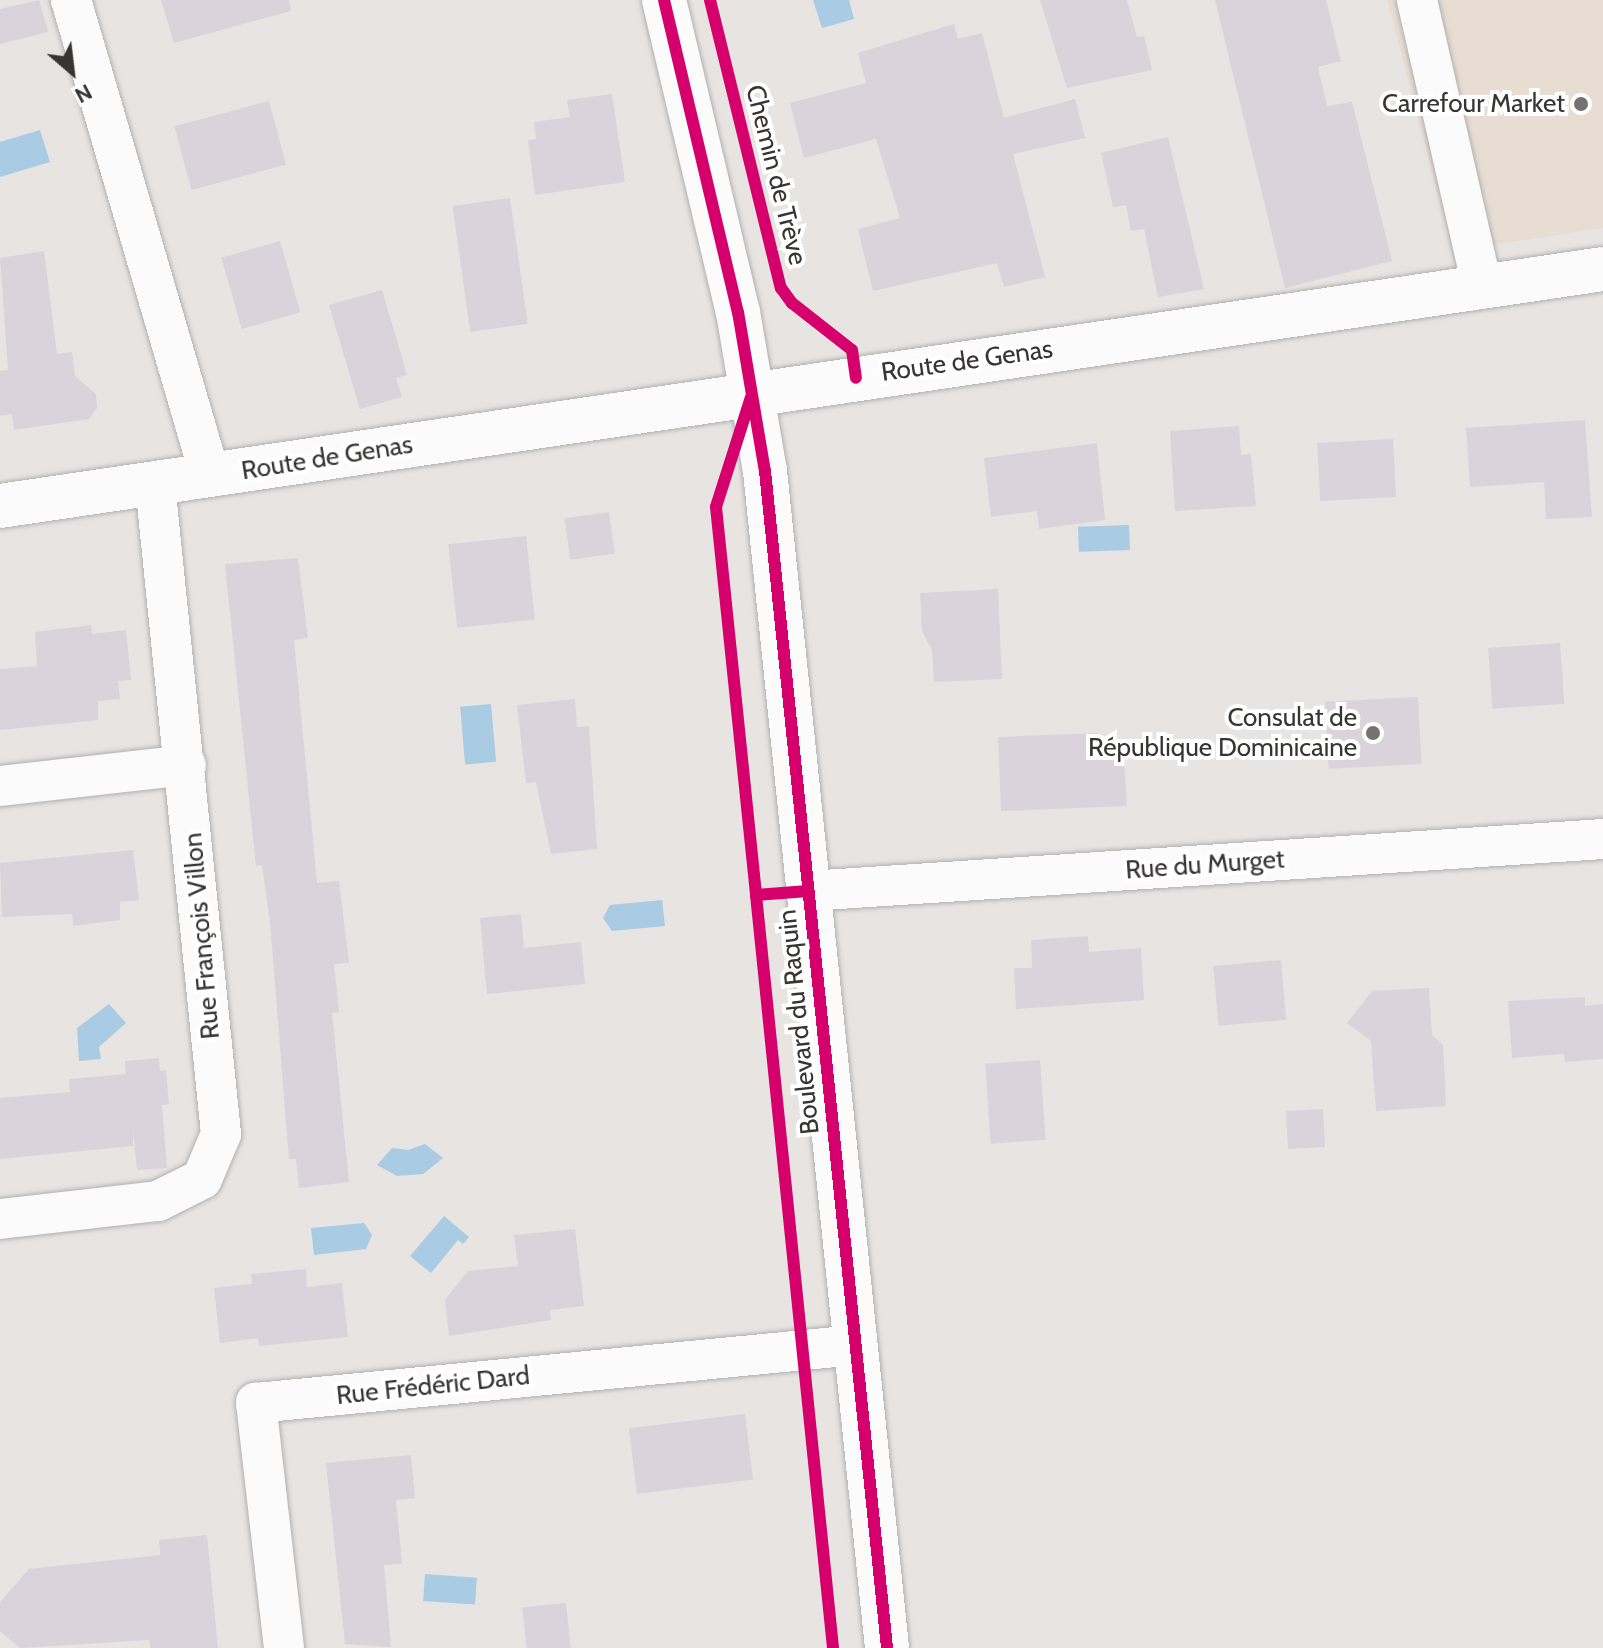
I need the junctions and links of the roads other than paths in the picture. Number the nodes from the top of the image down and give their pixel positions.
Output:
1 (71, 0) edge
2 (664, 0) edge
3 (1417, 0) edge
4 (1603, 269) edge
5 (1482, 286) junction
6 (752, 393) junction
7 (210, 476) junction
8 (155, 483) junction
9 (0, 506) edge
10 (186, 765) junction
11 (0, 786) edge
12 (1603, 839) edge
13 (808, 891) junction
14 (0, 1219) edge
15 (856, 1345) junction
16 (284, 1648) edge
17 (887, 1648) edge

1 - 7 street
2 - 6 street
3 - 5 street
4 - 5 street, Route de Genas
5 - 6 street, Route de Genas
6 - 7 street, Route de Genas
6 - 13 street, Boulevard du Raquin
7 - 8 street, Route de Genas
8 - 9 street, Route de Genas
8 - 10 street, Rue François Villon
10 - 11 street
10 - 14 street, Rue François Villon
12 - 13 street, Rue du Murget
13 - 15 street, Boulevard du Raquin
15 - 16 street, Rue Frédéric Dard
15 - 17 street, Boulevard du Raquin

